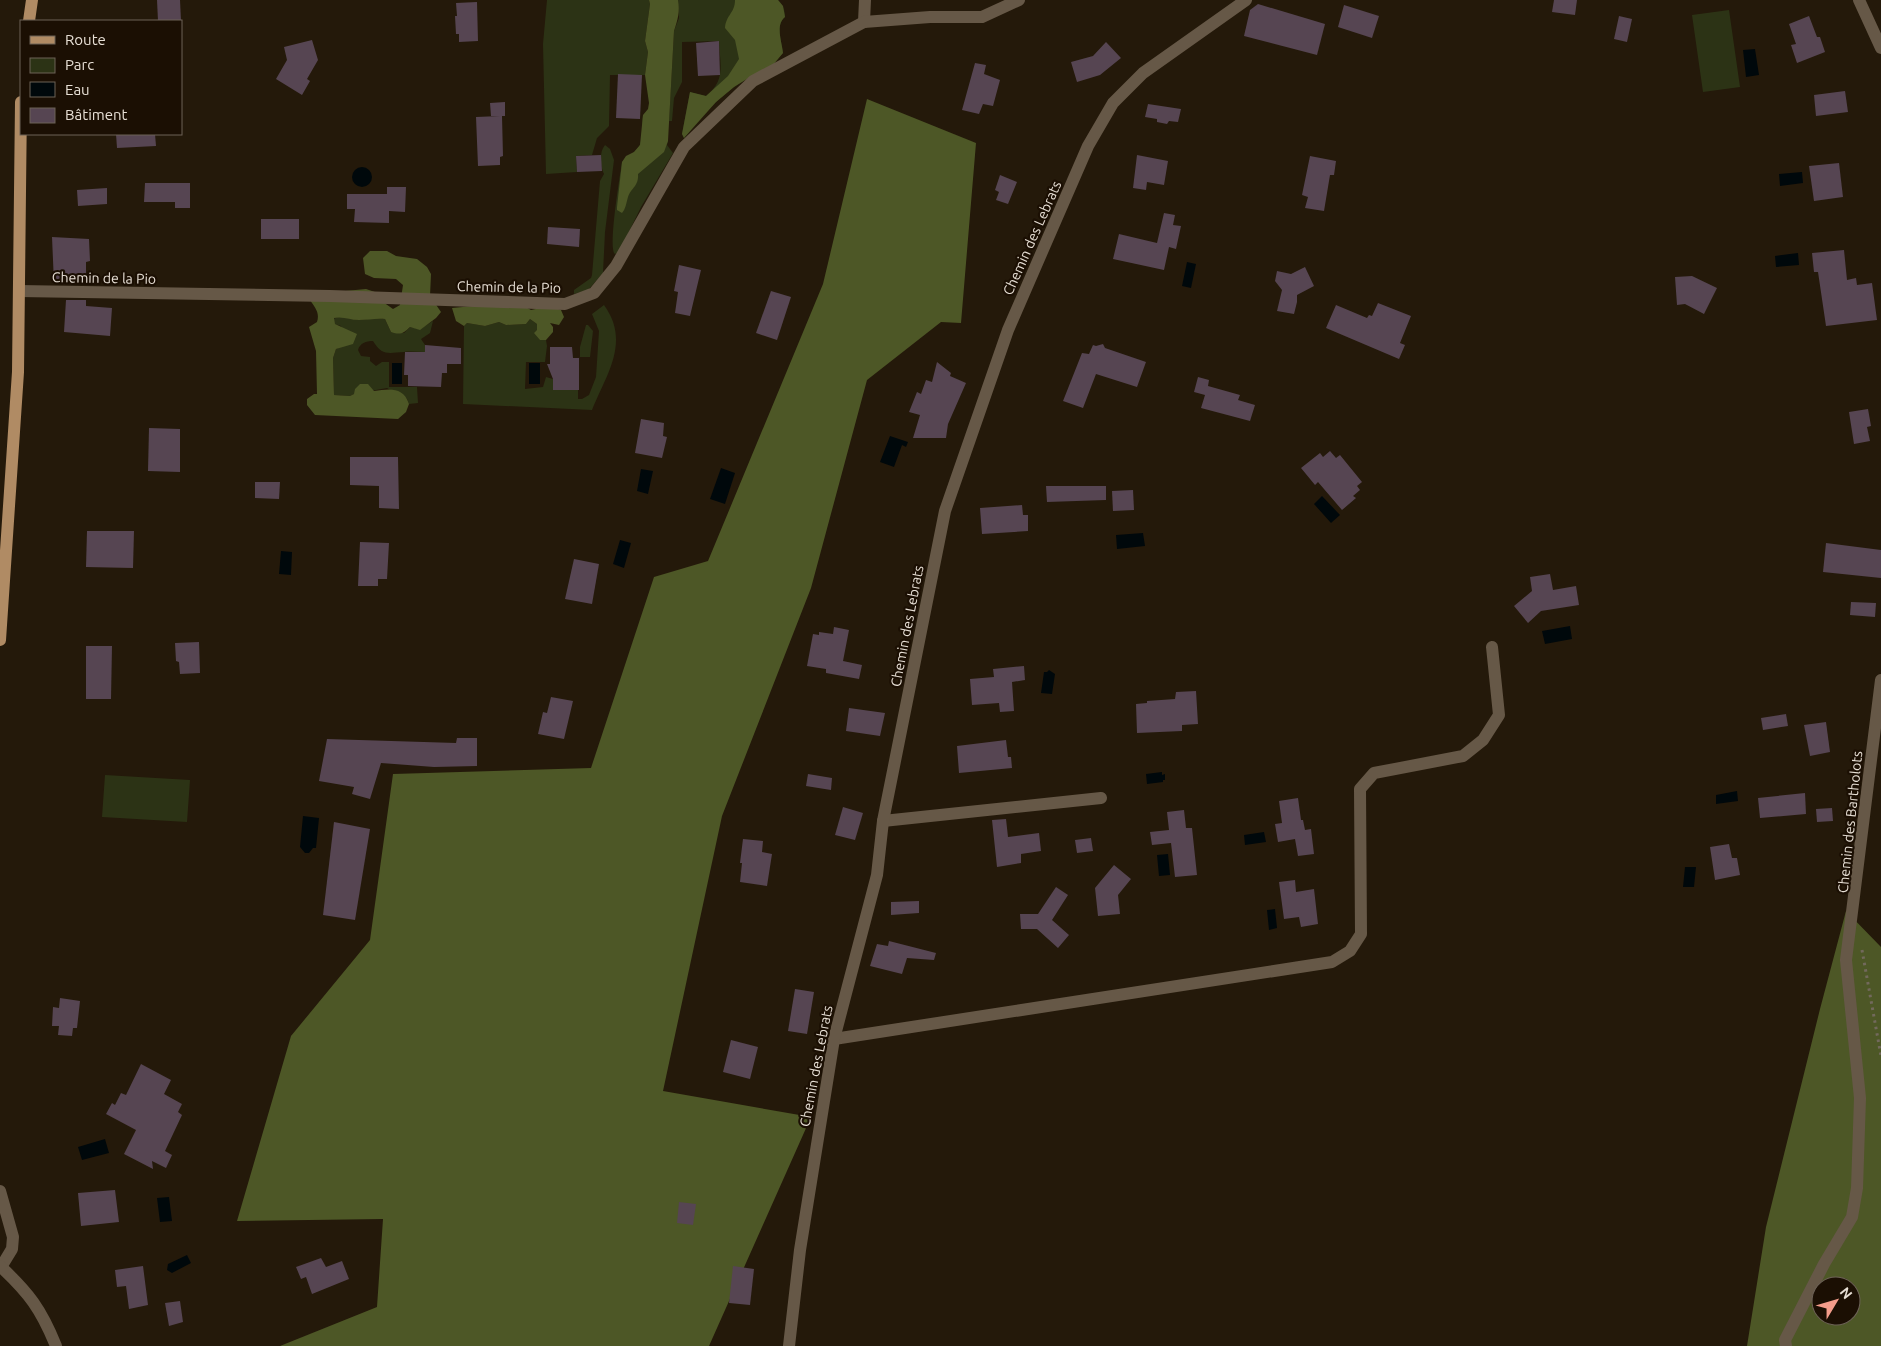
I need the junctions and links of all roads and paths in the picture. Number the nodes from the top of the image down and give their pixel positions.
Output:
1 (32, 0) edge
2 (865, 0) edge
3 (1019, 0) edge
4 (1246, 0) edge
5 (1859, 0) edge
6 (29, 20) edge
7 (864, 22) junction
8 (1881, 48) edge
9 (21, 135) edge
10 (20, 292) junction
11 (0, 640) edge
12 (1492, 647) dead end
13 (1881, 680) edge
14 (1101, 798) dead end
15 (883, 821) junction
16 (1861, 943) dead end
17 (834, 1039) junction
18 (1881, 1056) edge
19 (0, 1191) edge
20 (0, 1267) edge
21 (56, 1346) edge
22 (789, 1346) edge
23 (1786, 1346) edge

1 - 6 main road
2 - 7 street
3 - 7 street, Chemin de la Pio
4 - 15 street, Chemin des Lebrats
5 - 8 street
7 - 10 street, Chemin de la Pio
9 - 10 main road
10 - 11 main road
12 - 17 street
13 - 23 street, Chemin des Bartholots
14 - 15 street
15 - 17 street, Chemin des Lebrats
16 - 18 path
17 - 22 street, Chemin des Lebrats
19 - 20 street
20 - 21 street

